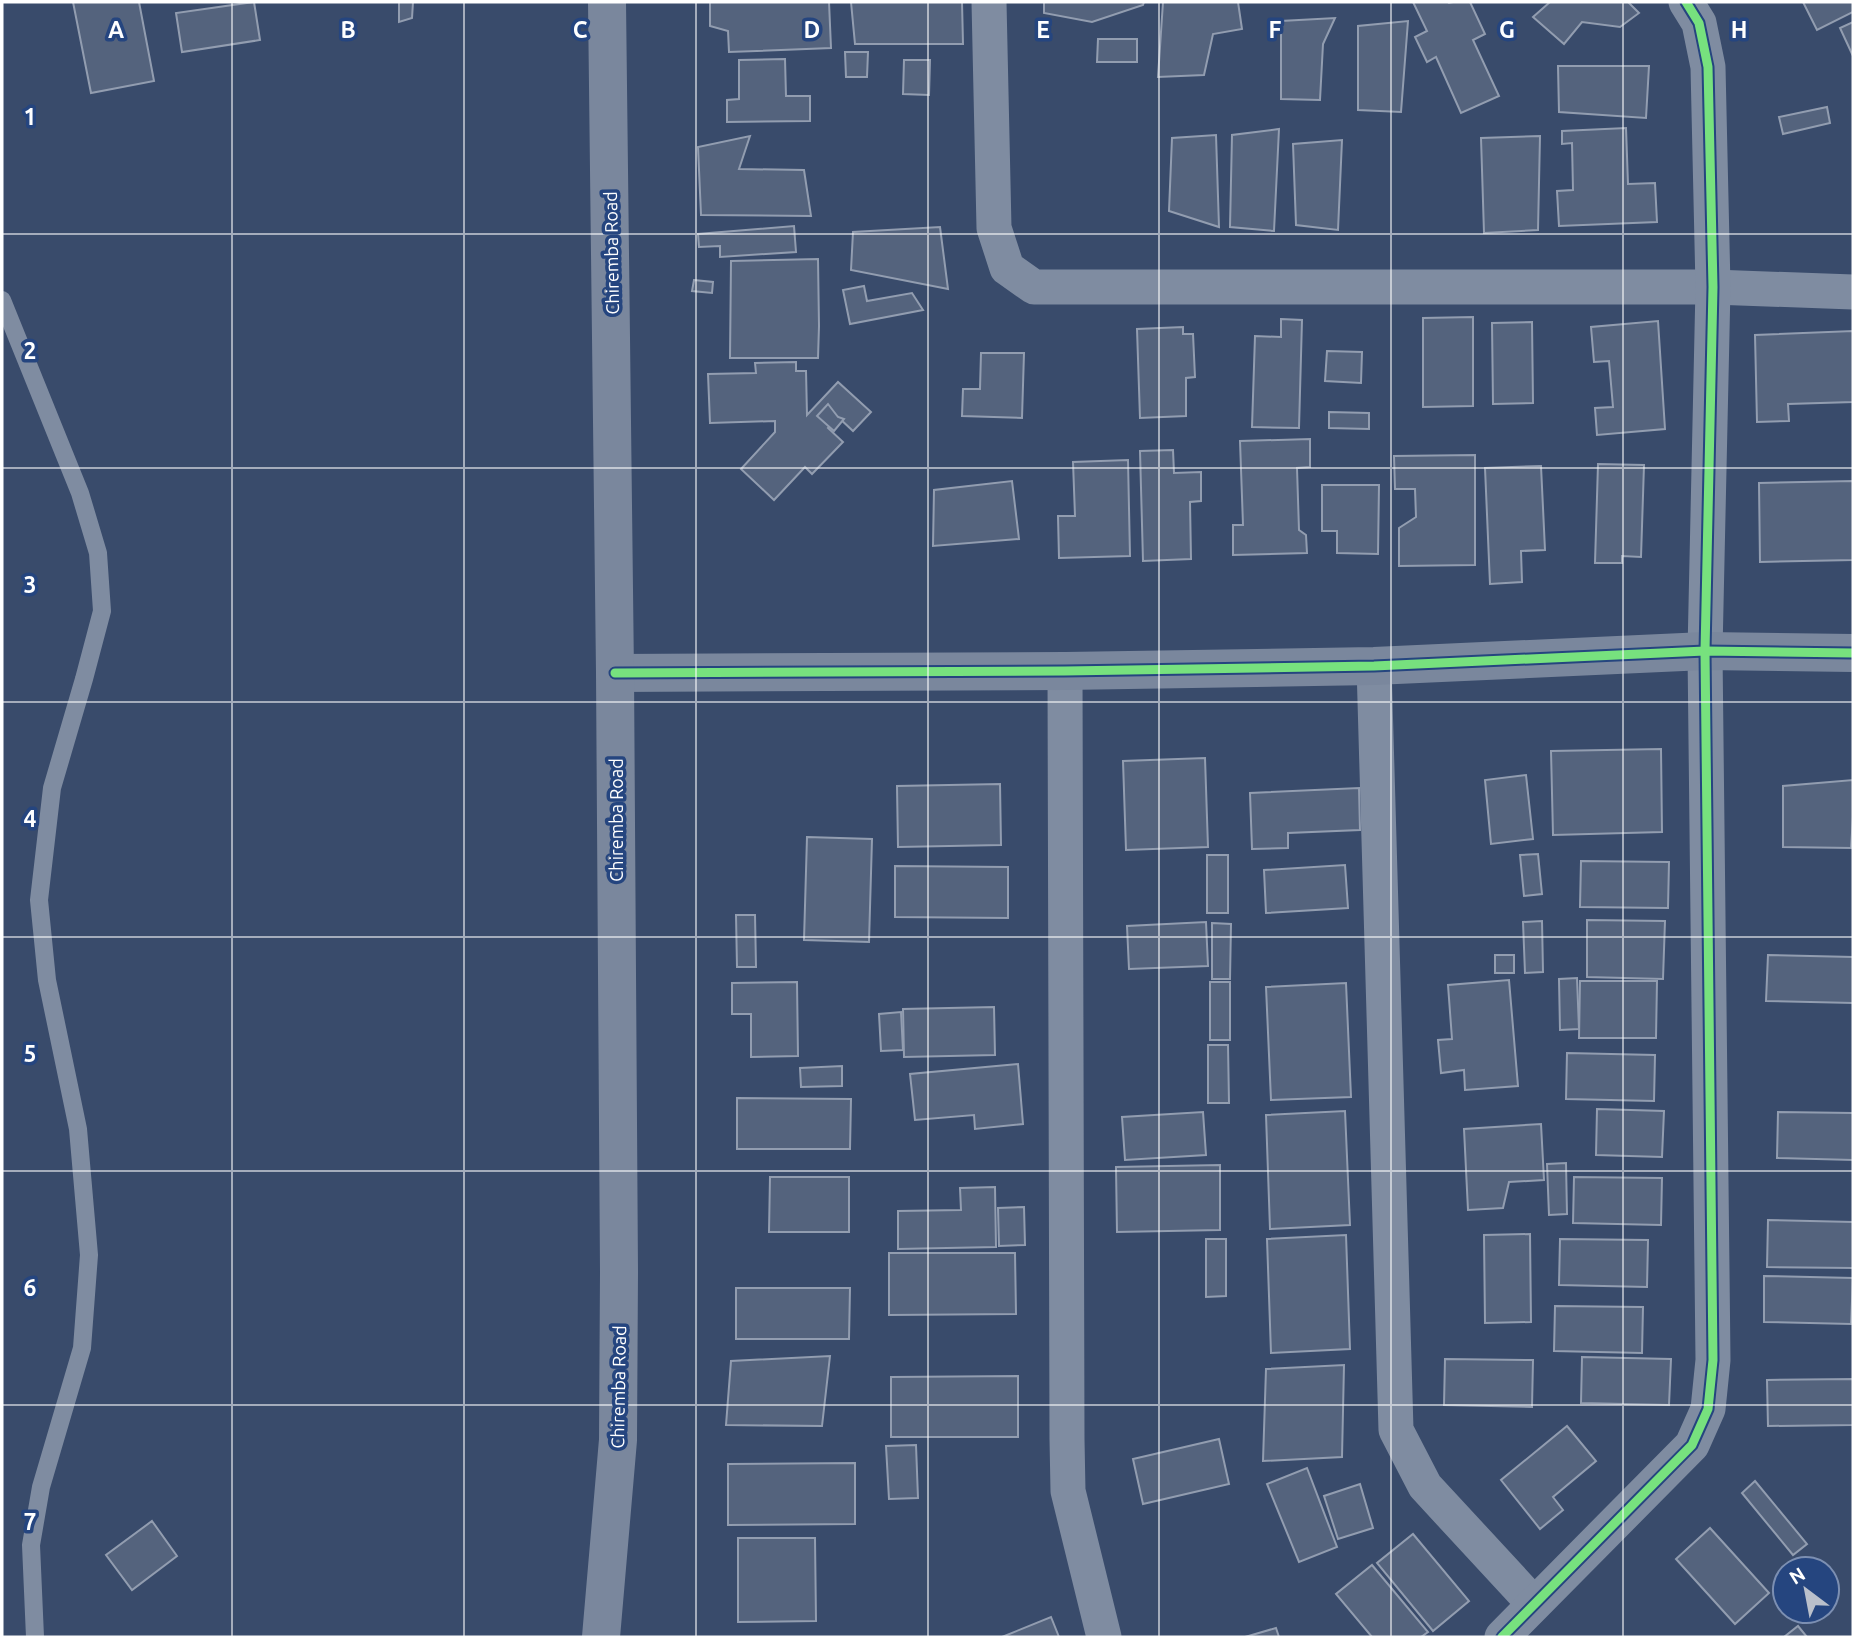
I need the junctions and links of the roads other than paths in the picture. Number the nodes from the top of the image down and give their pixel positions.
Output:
1 (607, 2) edge
2 (989, 2) edge
3 (1686, 2) edge
4 (1713, 287) junction
5 (1853, 292) edge
6 (2, 300) edge
7 (1705, 651) junction
8 (1853, 653) edge
9 (1374, 666) junction
10 (1065, 671) junction
11 (615, 673) junction
12 (1534, 1604) junction
13 (35, 1637) edge
14 (601, 1637) edge
15 (1104, 1637) edge
16 (1502, 1637) edge

1 - 11 main road, Chiremba Road
2 - 4 street
3 - 4 street
4 - 5 street
4 - 7 street
6 - 13 lane
7 - 8 main road
7 - 9 main road
7 - 12 street
9 - 10 main road
9 - 12 street
10 - 11 main road
10 - 15 street
11 - 14 main road, Chiremba Road
12 - 16 street

